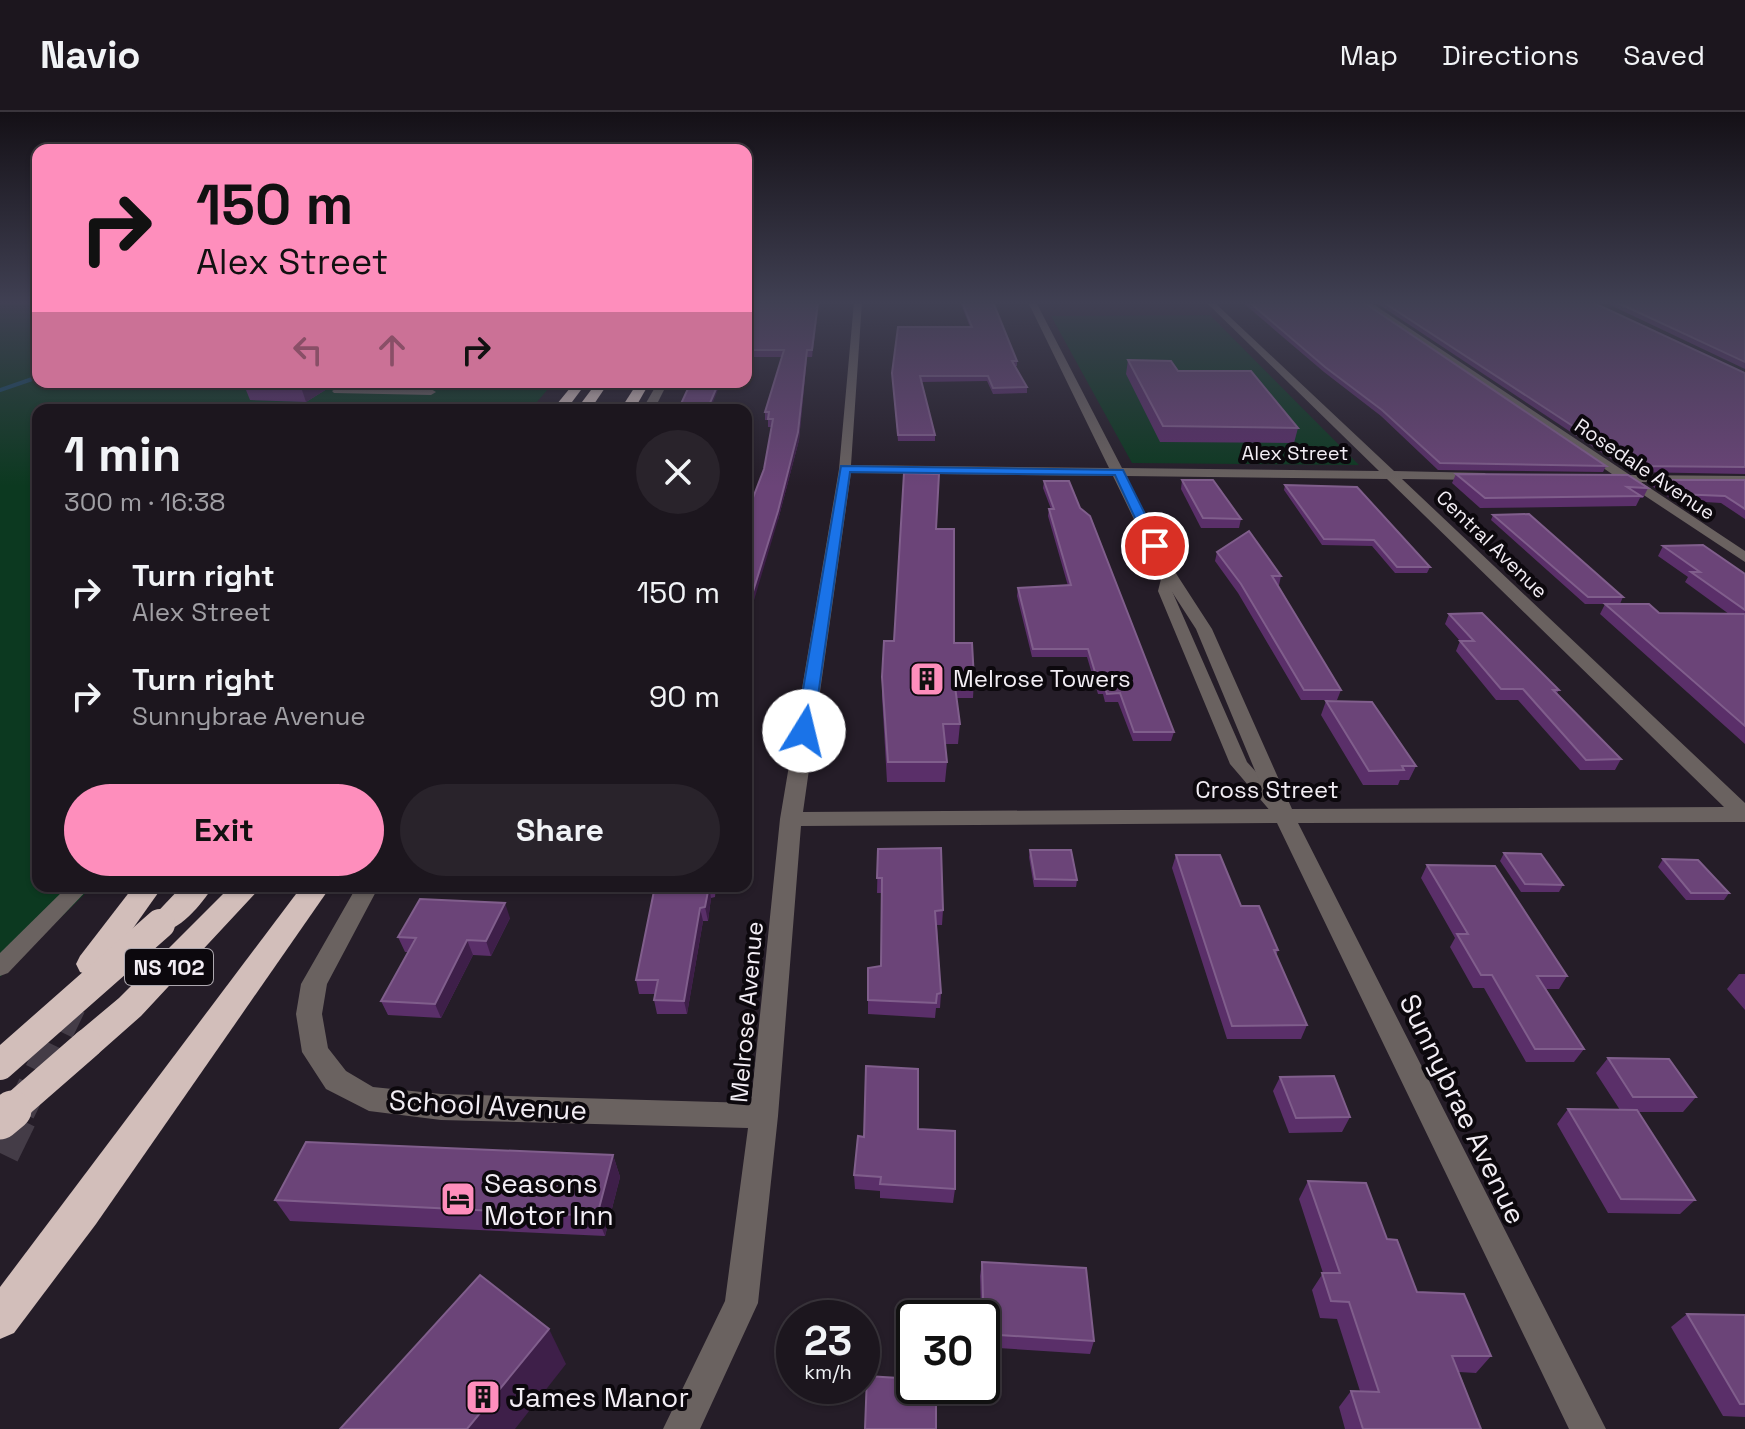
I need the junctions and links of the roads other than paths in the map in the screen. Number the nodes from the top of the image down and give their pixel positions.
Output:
1 (853, 363) edge
2 (1063, 363) edge
3 (1275, 363) edge
4 (1456, 363) edge
5 (341, 388) edge
6 (576, 388) edge
7 (431, 392) dead end
8 (564, 404) edge
9 (845, 469) junction
10 (1119, 472) junction
11 (1391, 474) junction
12 (1500, 476) edge
13 (1594, 478) edge
14 (1625, 478) junction
15 (1745, 480) edge
16 (1745, 558) edge
17 (1744, 815) edge
18 (1284, 816) junction
19 (791, 819) junction
20 (75, 892) edge
21 (145, 892) edge
22 (193, 892) edge
23 (242, 892) edge
24 (313, 892) edge
25 (365, 892) edge
26 (91, 964) dead end
27 (0, 967) edge
28 (0, 1065) edge
29 (764, 1116) junction
30 (0, 1120) tunnel mouth
31 (0, 1319) edge
32 (681, 1429) edge
33 (1588, 1429) edge

1 - 9 street, Melrose Avenue
2 - 10 street, Sunnybrae Avenue
3 - 11 street, Central Avenue
4 - 14 street, Rosedale Avenue
5 - 7 lane
6 - 8 highway
9 - 10 street, Alex Street
9 - 19 street, Melrose Avenue
10 - 11 street, Alex Street
10 - 18 street, Sunnybrae Avenue
11 - 12 street, Alex Street
11 - 17 street, Central Avenue
13 - 14 street
14 - 15 street
14 - 16 street, Rosedale Avenue
17 - 18 street, Cross Street
18 - 19 street, Cross Street
18 - 33 street, Sunnybrae Avenue
19 - 29 street, Melrose Avenue
20 - 27 lane
21 - 26 highway
22 - 28 highway, NS 102, bridge
23 - 30 highway, NS 102, bridge
24 - 31 highway
25 - 29 street, School Avenue
29 - 32 street, Melrose Avenue

